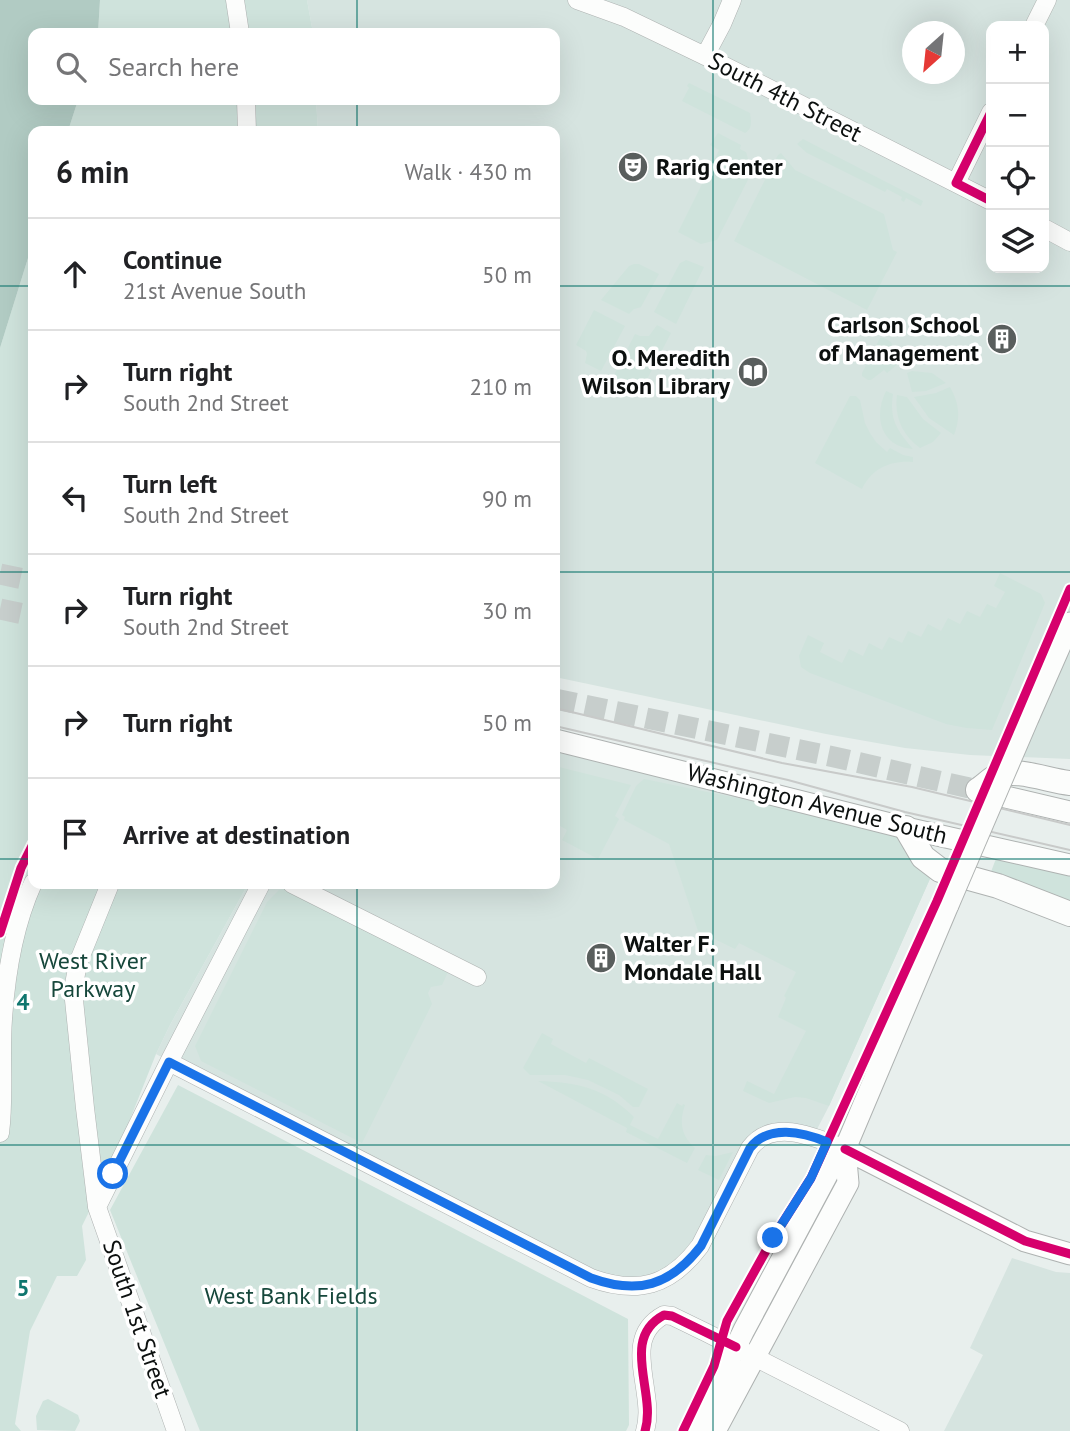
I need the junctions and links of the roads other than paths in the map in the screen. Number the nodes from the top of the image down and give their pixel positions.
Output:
1 (235, 0) edge
2 (576, 0) edge
3 (732, 0) edge
4 (1047, 0) edge
5 (1036, 21) edge
6 (239, 28) edge
7 (705, 56) junction
8 (246, 105) edge
9 (986, 122) edge
10 (247, 126) edge
11 (956, 183) junction
12 (986, 198) edge
13 (1049, 231) edge
14 (1070, 242) edge
15 (1070, 624) edge
16 (560, 741) edge
17 (1070, 783) edge
18 (978, 790) joint
19 (1070, 812) edge
20 (906, 828) junction
21 (1070, 865) edge
22 (31, 889) edge
23 (108, 889) edge
24 (258, 889) edge
25 (302, 889) edge
26 (1070, 914) edge
27 (477, 977) dead end
28 (169, 1062) junction
29 (0, 1133) edge
30 (845, 1149) junction
31 (97, 1207) junction
32 (1070, 1254) edge
33 (745, 1352) junction
34 (176, 1431) edge
35 (645, 1431) edge
36 (695, 1431) edge
37 (715, 1431) edge
38 (900, 1431) edge

1 - 6 street
2 - 7 street, South 4th Street
3 - 7 street
4 - 5 street
7 - 11 street, South 4th Street
8 - 10 street
9 - 11 street
11 - 12 street, South 4th Street
13 - 14 street
15 - 30 street, bridge
16 - 20 street, Washington Avenue South
17 - 18 main road
18 - 19 street
20 - 21 street, Washington Avenue South
20 - 26 main road
22 - 29 street
23 - 31 street, South 1st Street
24 - 28 street
25 - 27 street
28 - 30 street
28 - 31 street
30 - 32 street
30 - 33 street
31 - 34 street, South 1st Street
33 - 35 street
33 - 36 street
33 - 37 street
33 - 38 street

